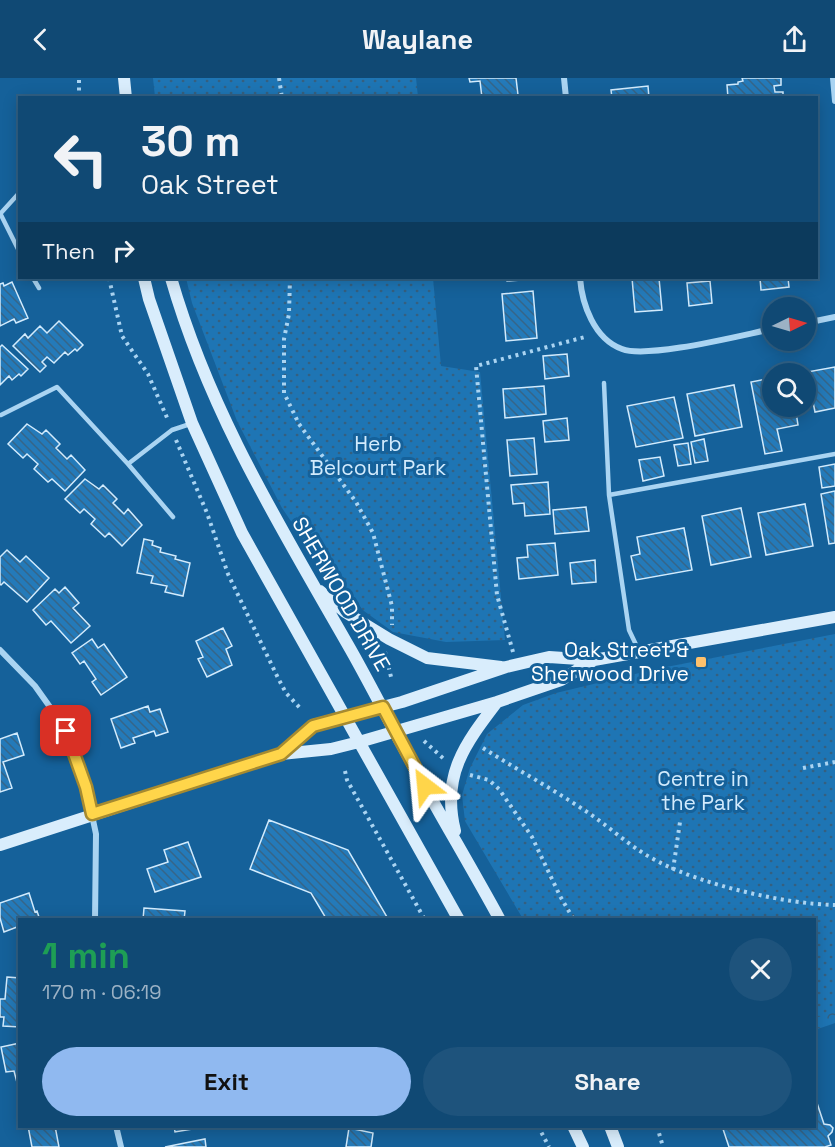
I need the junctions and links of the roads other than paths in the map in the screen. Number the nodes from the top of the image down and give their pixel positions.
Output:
1 (124, 78) edge
2 (564, 78) edge
3 (833, 78) edge
4 (126, 96) edge
5 (566, 96) edge
6 (835, 101) edge
7 (18, 194) edge
8 (0, 214) edge
9 (18, 249) edge
10 (34, 279) edge
11 (144, 279) edge
12 (171, 279) edge
13 (580, 279) edge
14 (39, 288) dead end
15 (835, 317) edge
16 (816, 321) edge
17 (762, 331) edge
18 (604, 383) dead end
19 (1, 415) edge
20 (192, 423) junction
21 (835, 453) edge
22 (128, 464) junction
23 (609, 495) junction
24 (173, 518) dead end
25 (315, 587) junction
26 (835, 617) edge
27 (0, 650) edge
28 (639, 651) junction
29 (594, 660) junction
30 (506, 668) junction
31 (497, 702) junction
32 (383, 707) junction
33 (345, 718) junction
34 (395, 731) junction
35 (359, 742) junction
36 (281, 754) junction
37 (92, 814) junction
38 (0, 845) edge
39 (459, 847) junction
40 (94, 918) edge
41 (458, 918) edge
42 (499, 918) edge
43 (116, 1128) edge
44 (574, 1128) edge
45 (611, 1128) edge
46 (121, 1147) edge
47 (583, 1147) edge
48 (618, 1147) edge

1 - 4 main road
2 - 5 street
3 - 6 street
7 - 8 lane
8 - 9 lane
10 - 14 lane
11 - 20 main road
12 - 25 main road, SHERWOOD DRIVE
13 - 17 street
15 - 16 street
18 - 23 lane
19 - 22 lane
20 - 22 lane
20 - 33 main road
21 - 23 lane
22 - 24 lane
23 - 28 lane
25 - 30 main road
25 - 32 main road, SHERWOOD DRIVE
26 - 28 main road
27 - 37 street
28 - 29 main road
29 - 30 main road
29 - 31 main road
30 - 32 main road
31 - 34 main road
31 - 39 main road
32 - 33 main road
32 - 34 main road, SHERWOOD DRIVE
33 - 35 main road
33 - 36 main road
34 - 35 main road
34 - 39 main road, SHERWOOD DRIVE
35 - 36 main road
35 - 41 main road
36 - 37 main road
37 - 38 main road
37 - 40 street
39 - 42 main road, SHERWOOD DRIVE
43 - 46 street
44 - 47 main road
45 - 48 main road

